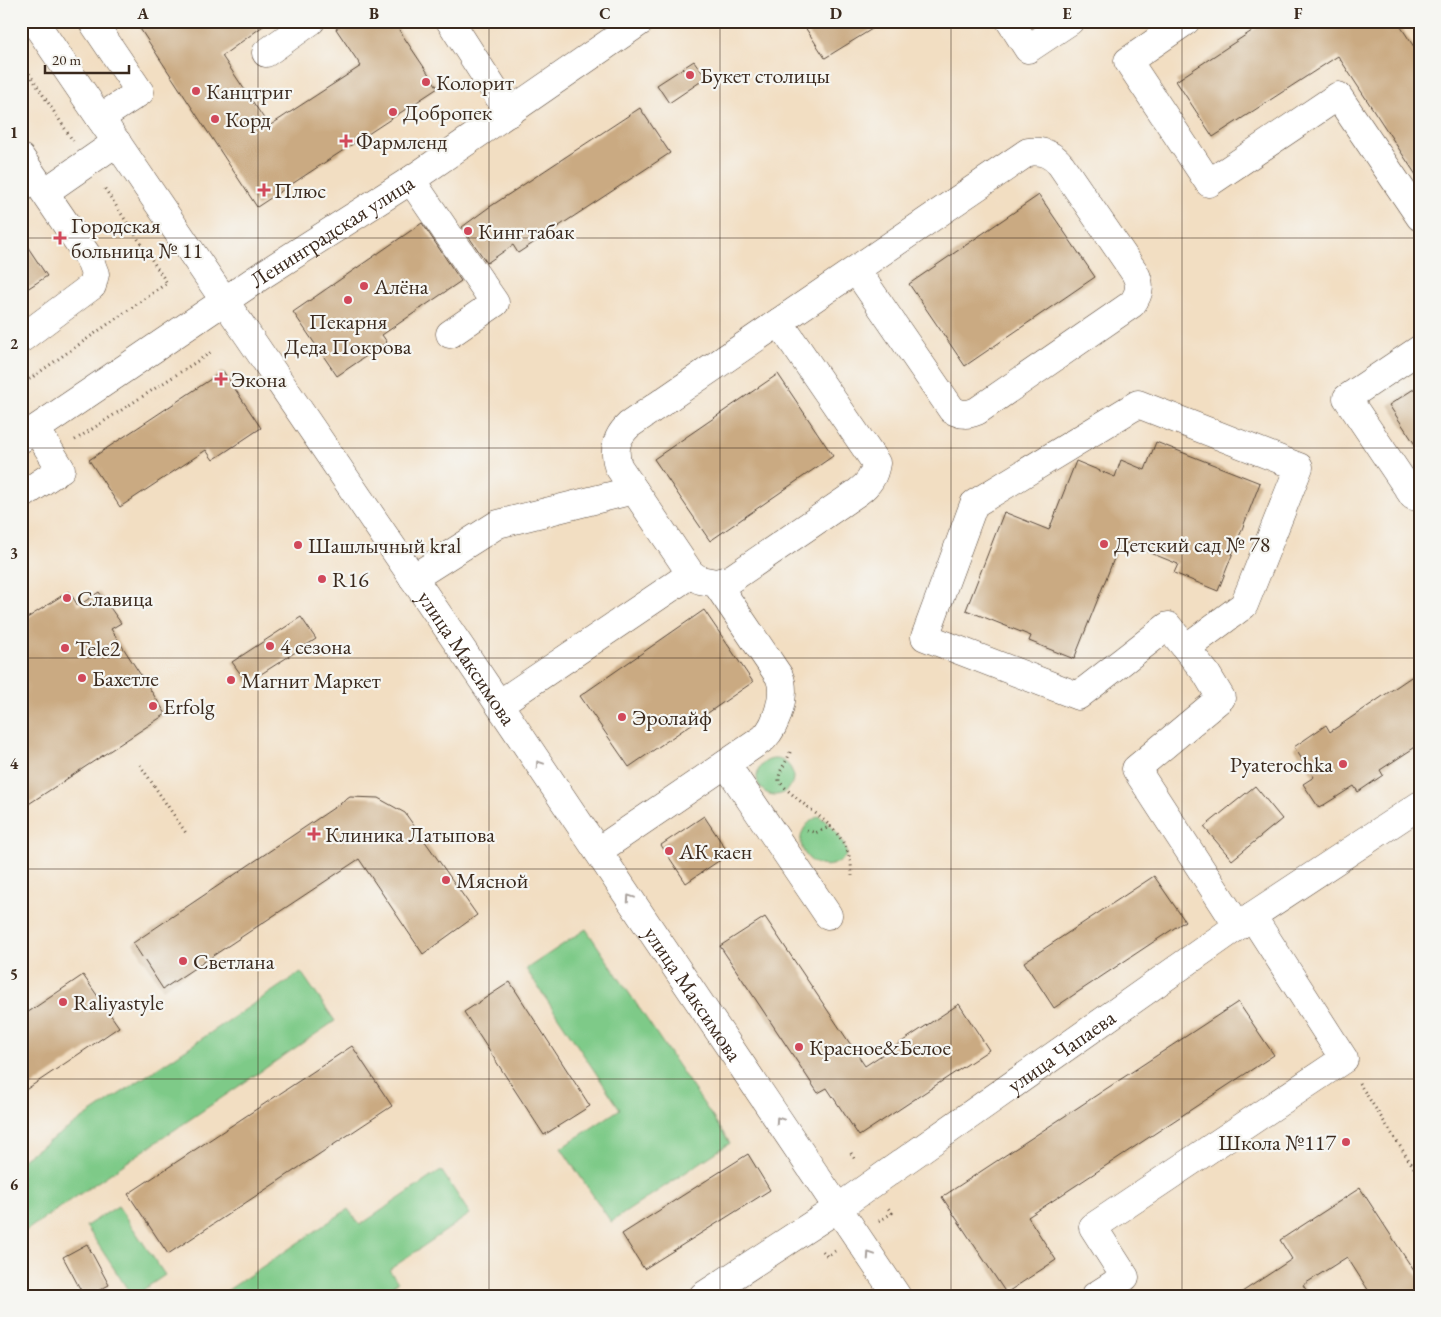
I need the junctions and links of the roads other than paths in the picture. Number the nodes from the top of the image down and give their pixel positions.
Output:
1 (34, 21) edge
2 (92, 21) edge
3 (311, 21) edge
4 (450, 21) edge
5 (641, 21) edge
6 (1010, 21) edge
7 (1070, 21) edge
8 (1186, 21) edge
9 (266, 53) dead end
10 (509, 113) junction
11 (100, 118) junction
12 (117, 142) junction
13 (21, 158) edge
14 (411, 180) junction
15 (45, 192) junction
16 (1420, 217) edge
17 (856, 270) junction
18 (226, 300) junction
19 (779, 322) junction
20 (450, 334) dead end
21 (21, 339) edge
22 (1420, 349) edge
23 (28, 434) edge
24 (634, 490) junction
25 (1420, 492) edge
26 (21, 496) edge
27 (414, 578) junction
28 (704, 578) junction
29 (1186, 648) junction
30 (499, 704) junction
31 (726, 764) junction
32 (1420, 805) edge
33 (598, 851) junction
34 (828, 915) dead end
35 (1245, 921) junction
36 (838, 1208) junction
37 (702, 1296) edge
38 (897, 1296) edge
39 (1095, 1296) edge

1 - 11 main road, улица Максимова
2 - 11 main road
3 - 9 main road
4 - 10 main road
5 - 10 main road, Ленинградская улица
6 - 7 main road
8 - 16 main road
10 - 14 main road, Ленинградская улица
11 - 12 main road, улица Максимова
12 - 15 main road
12 - 18 main road, улица Максимова
13 - 15 main road
14 - 18 main road, Ленинградская улица
14 - 20 main road
15 - 21 main road
17 - 17 main road
17 - 19 main road
18 - 23 main road, Ленинградская улица
18 - 27 main road, улица Максимова
19 - 24 main road
19 - 28 main road
22 - 25 main road
23 - 26 main road
24 - 27 main road
24 - 28 main road
27 - 30 main road, улица Максимова
28 - 30 main road
28 - 31 main road
29 - 29 main road
29 - 35 main road
33 -> 30 main road, улица Максимова
31 - 33 main road
31 - 34 main road
32 - 35 main road, улица Чапаева
36 -> 33 main road, улица Максимова
35 - 36 main road, улица Чапаева
35 - 39 main road
36 - 37 main road, улица Чапаева
38 -> 36 main road, улица Максимова

